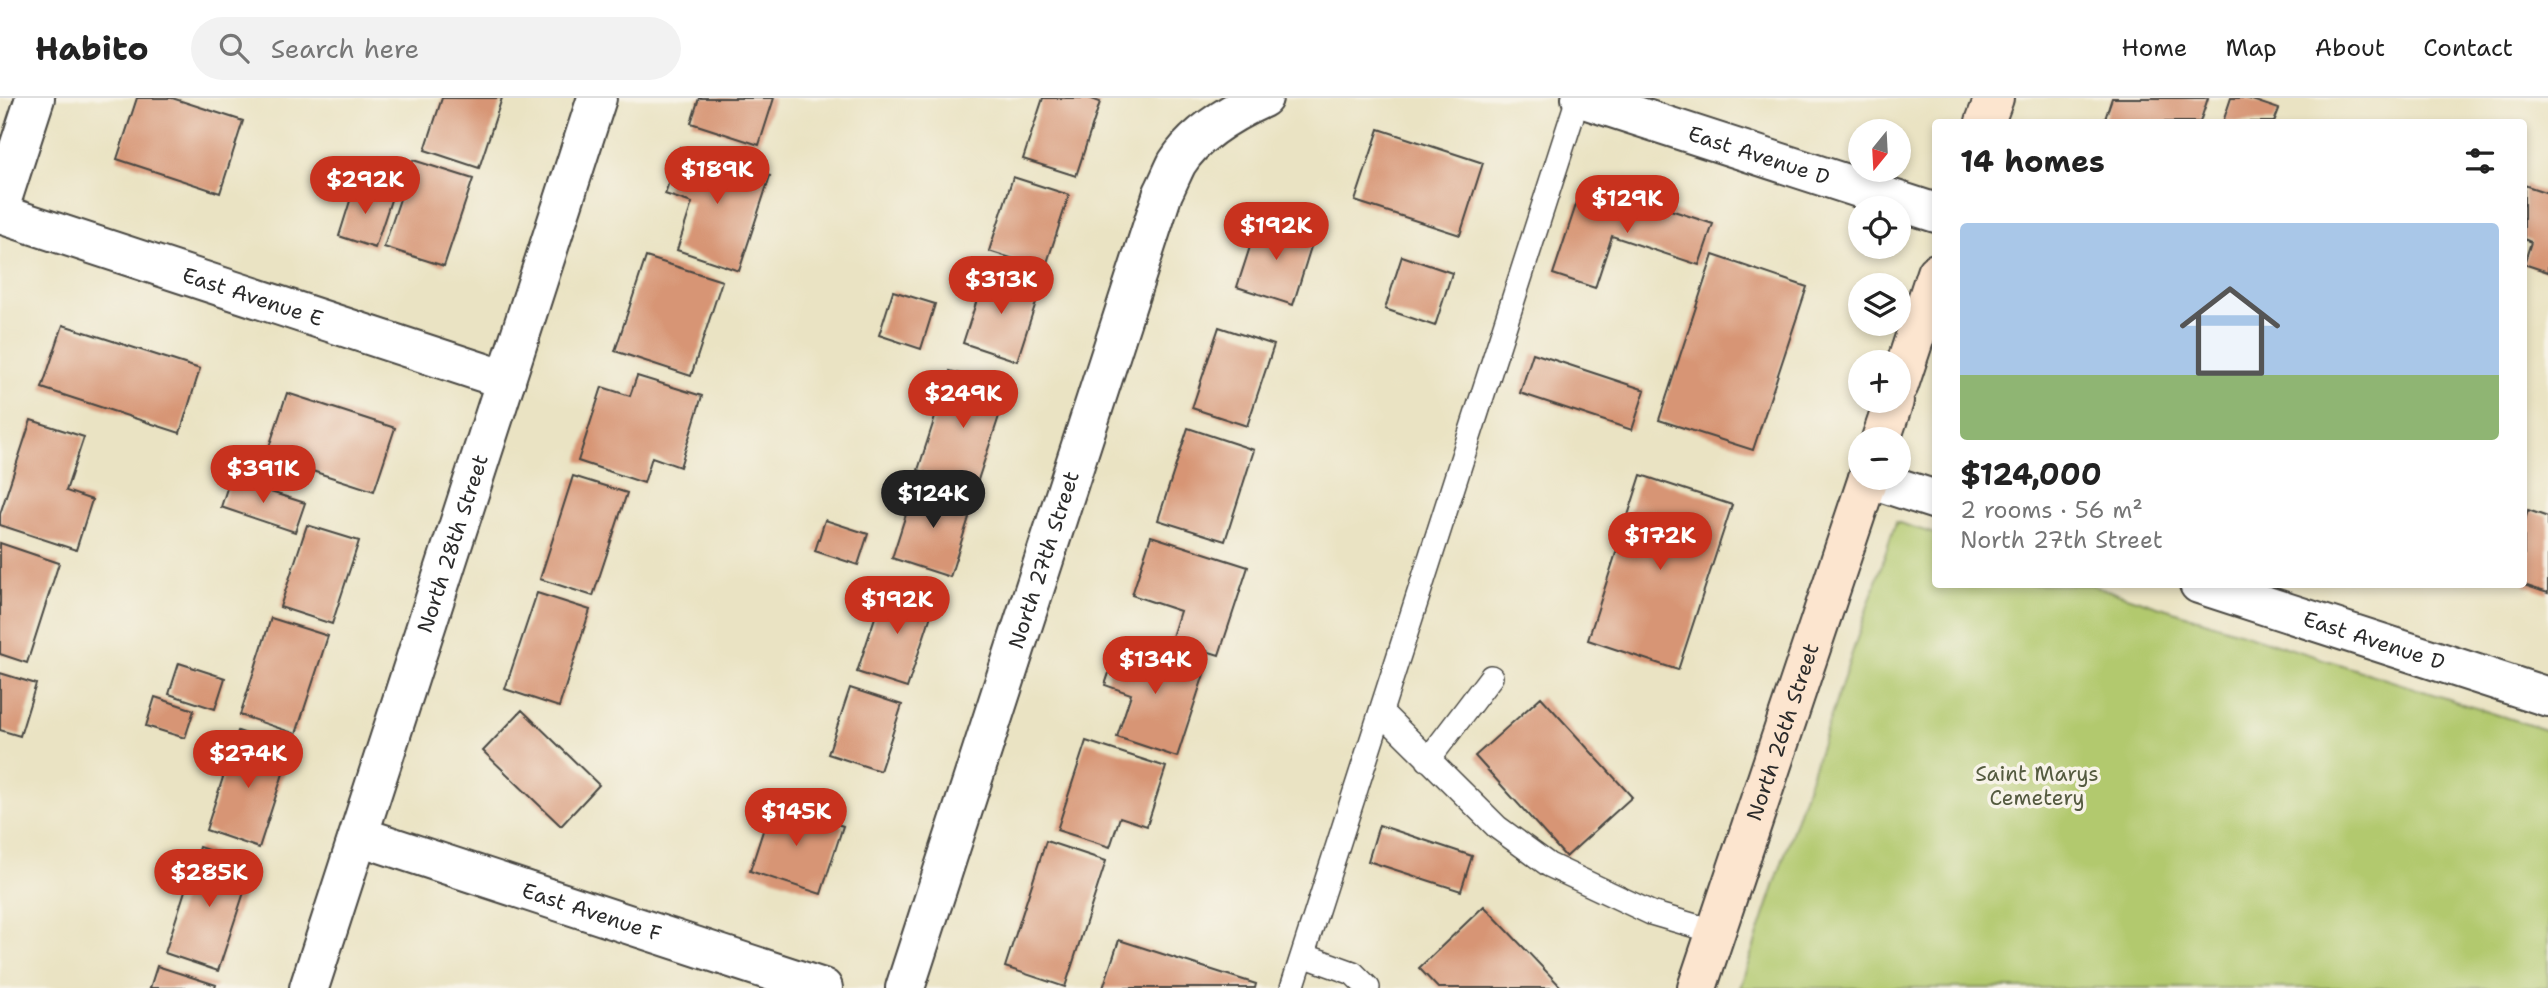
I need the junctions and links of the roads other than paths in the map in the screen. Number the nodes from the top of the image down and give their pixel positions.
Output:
1 (35, 98) edge
2 (597, 98) edge
3 (1264, 98) edge
4 (1580, 98) edge
5 (1994, 98) edge
6 (1986, 119) edge
7 (0, 206) edge
8 (1932, 212) edge
9 (0, 214) edge
10 (1932, 285) edge
11 (1911, 350) edge
12 (506, 380) junction
13 (1864, 490) edge
14 (1905, 490) edge
15 (1932, 499) edge
16 (2211, 588) edge
17 (1491, 677) dead end
18 (2548, 696) edge
19 (1381, 712) junction
20 (1428, 760) junction
21 (359, 836) junction
22 (1716, 932) junction
23 (1303, 955) junction
24 (309, 988) edge
25 (823, 988) edge
26 (905, 988) edge
27 (1292, 988) edge
28 (1368, 988) edge
29 (1697, 988) edge

1 - 7 street
2 - 12 street, North 28th Street
3 - 26 street, North 27th Street
4 - 8 street, East Avenue D
4 - 19 lane
5 - 6 street
9 - 12 street, East Avenue E
10 - 11 street
12 - 21 street, North 28th Street
13 - 22 street, North 26th Street
14 - 15 street
16 - 18 street, East Avenue D
17 - 20 lane
19 - 20 lane
19 - 23 lane
20 - 22 lane
21 - 24 street, North 28th Street
21 - 25 street, East Avenue F
22 - 29 street, North 26th Street
23 - 27 lane
23 - 28 lane

